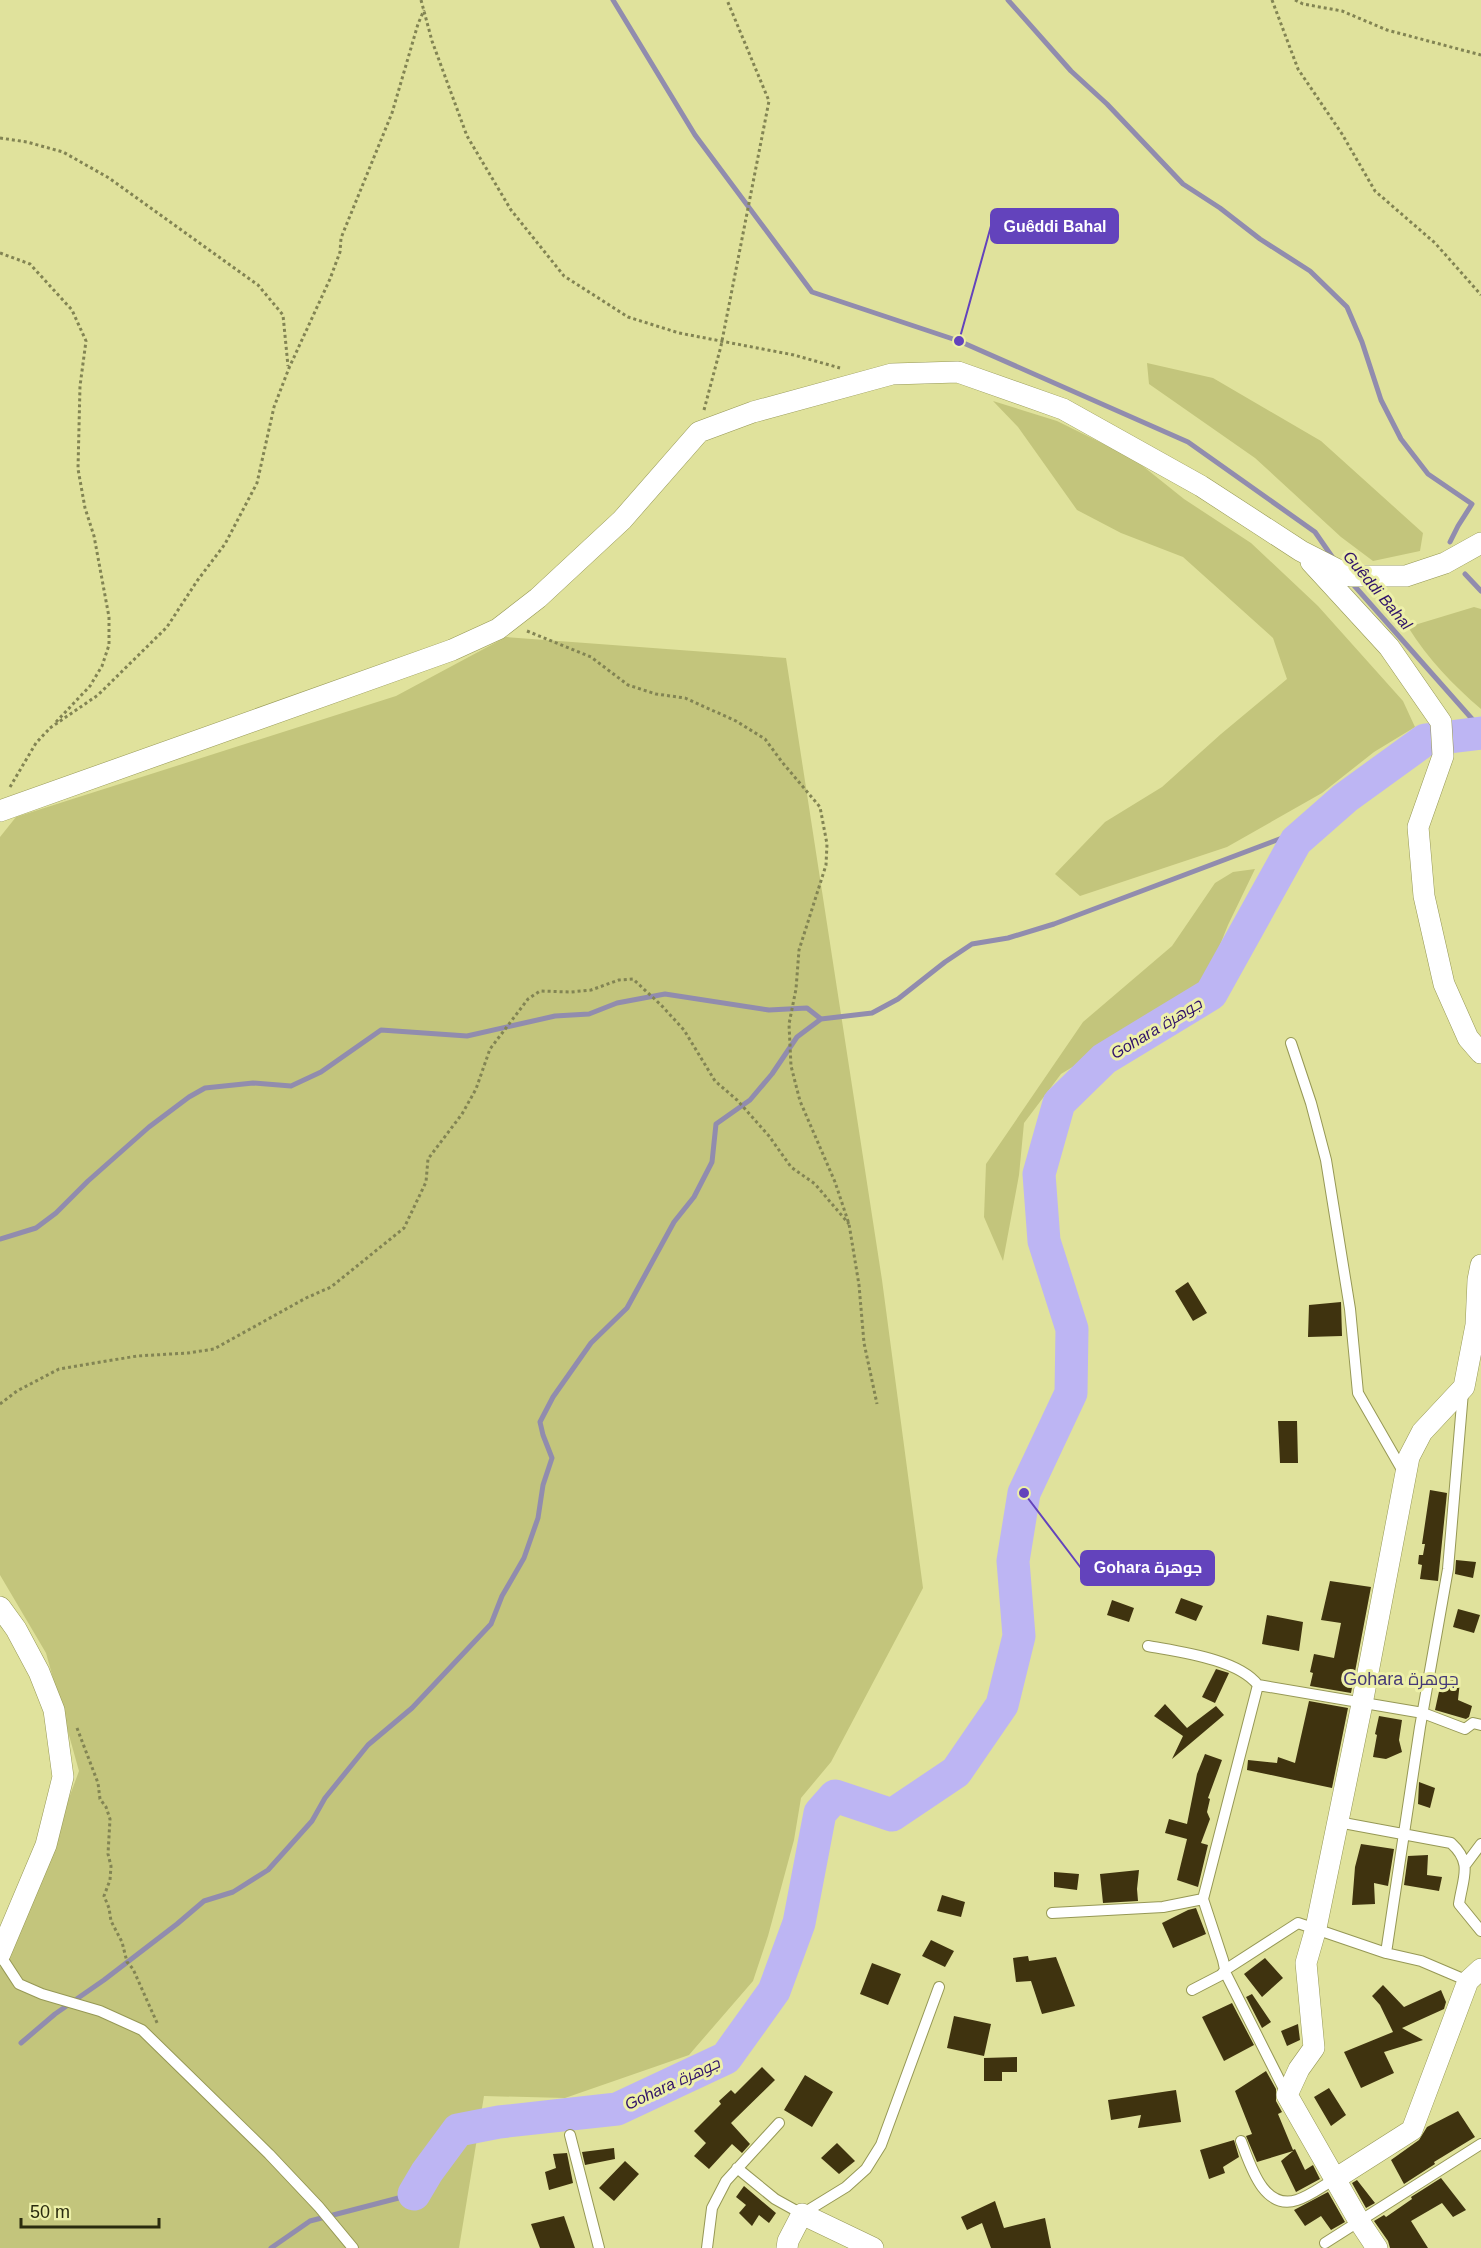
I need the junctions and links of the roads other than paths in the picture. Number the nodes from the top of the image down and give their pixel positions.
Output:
1 (1481, 543) edge
2 (1301, 551) junction
3 (0, 811) edge
4 (1291, 1043) dead end
5 (1481, 1053) edge
6 (1481, 1265) edge
7 (1464, 1387) junction
8 (1406, 1476) junction
9 (0, 1607) edge
10 (1148, 1646) dead end
11 (1258, 1685) junction
12 (1362, 1704) junction
13 (1423, 1713) junction
14 (1481, 1725) edge
15 (1338, 1822) junction
16 (1405, 1834) junction
17 (1481, 1844) edge
18 (1466, 1864) junction
19 (1203, 1899) junction
20 (1053, 1913) dead end
21 (1316, 1928) junction
22 (1481, 1931) edge
23 (1386, 1953) junction
24 (0, 1955) edge
25 (1225, 1970) junction
26 (1474, 1975) edge
27 (939, 1987) dead end
28 (1192, 1990) dead end
29 (1287, 2095) junction
30 (779, 2122) dead end
31 (570, 2135) dead end
32 (1241, 2141) dead end
33 (1481, 2144) edge
34 (737, 2168) junction
35 (1335, 2179) junction
36 (802, 2214) junction
37 (1359, 2222) junction
38 (1325, 2243) dead end
39 (353, 2248) edge
40 (599, 2248) edge
41 (707, 2248) edge
42 (787, 2248) edge
43 (873, 2248) edge
44 (1377, 2248) edge

1 - 2 street
2 - 3 street
2 - 5 street
4 - 8 lane
6 - 7 street
7 - 8 street
7 - 13 lane
8 - 12 street
9 - 24 street
10 - 11 lane
11 - 12 lane
11 - 19 lane
12 - 13 lane
12 - 15 street
13 - 14 lane
13 - 16 lane
15 - 16 lane
15 - 21 street
16 - 18 lane
16 - 23 lane
17 - 18 lane
18 - 22 lane
19 - 20 lane
19 - 25 lane
21 - 23 lane
21 - 25 lane
21 - 29 street
23 - 26 lane
24 - 39 lane
25 - 28 lane
25 - 29 lane
26 - 35 street
27 - 36 lane
29 - 35 street
30 - 34 lane
31 - 40 lane
32 - 35 lane
33 - 37 lane
34 - 36 lane
34 - 41 lane
35 - 37 street
36 - 42 street
36 - 43 street
37 - 38 lane
37 - 44 street

